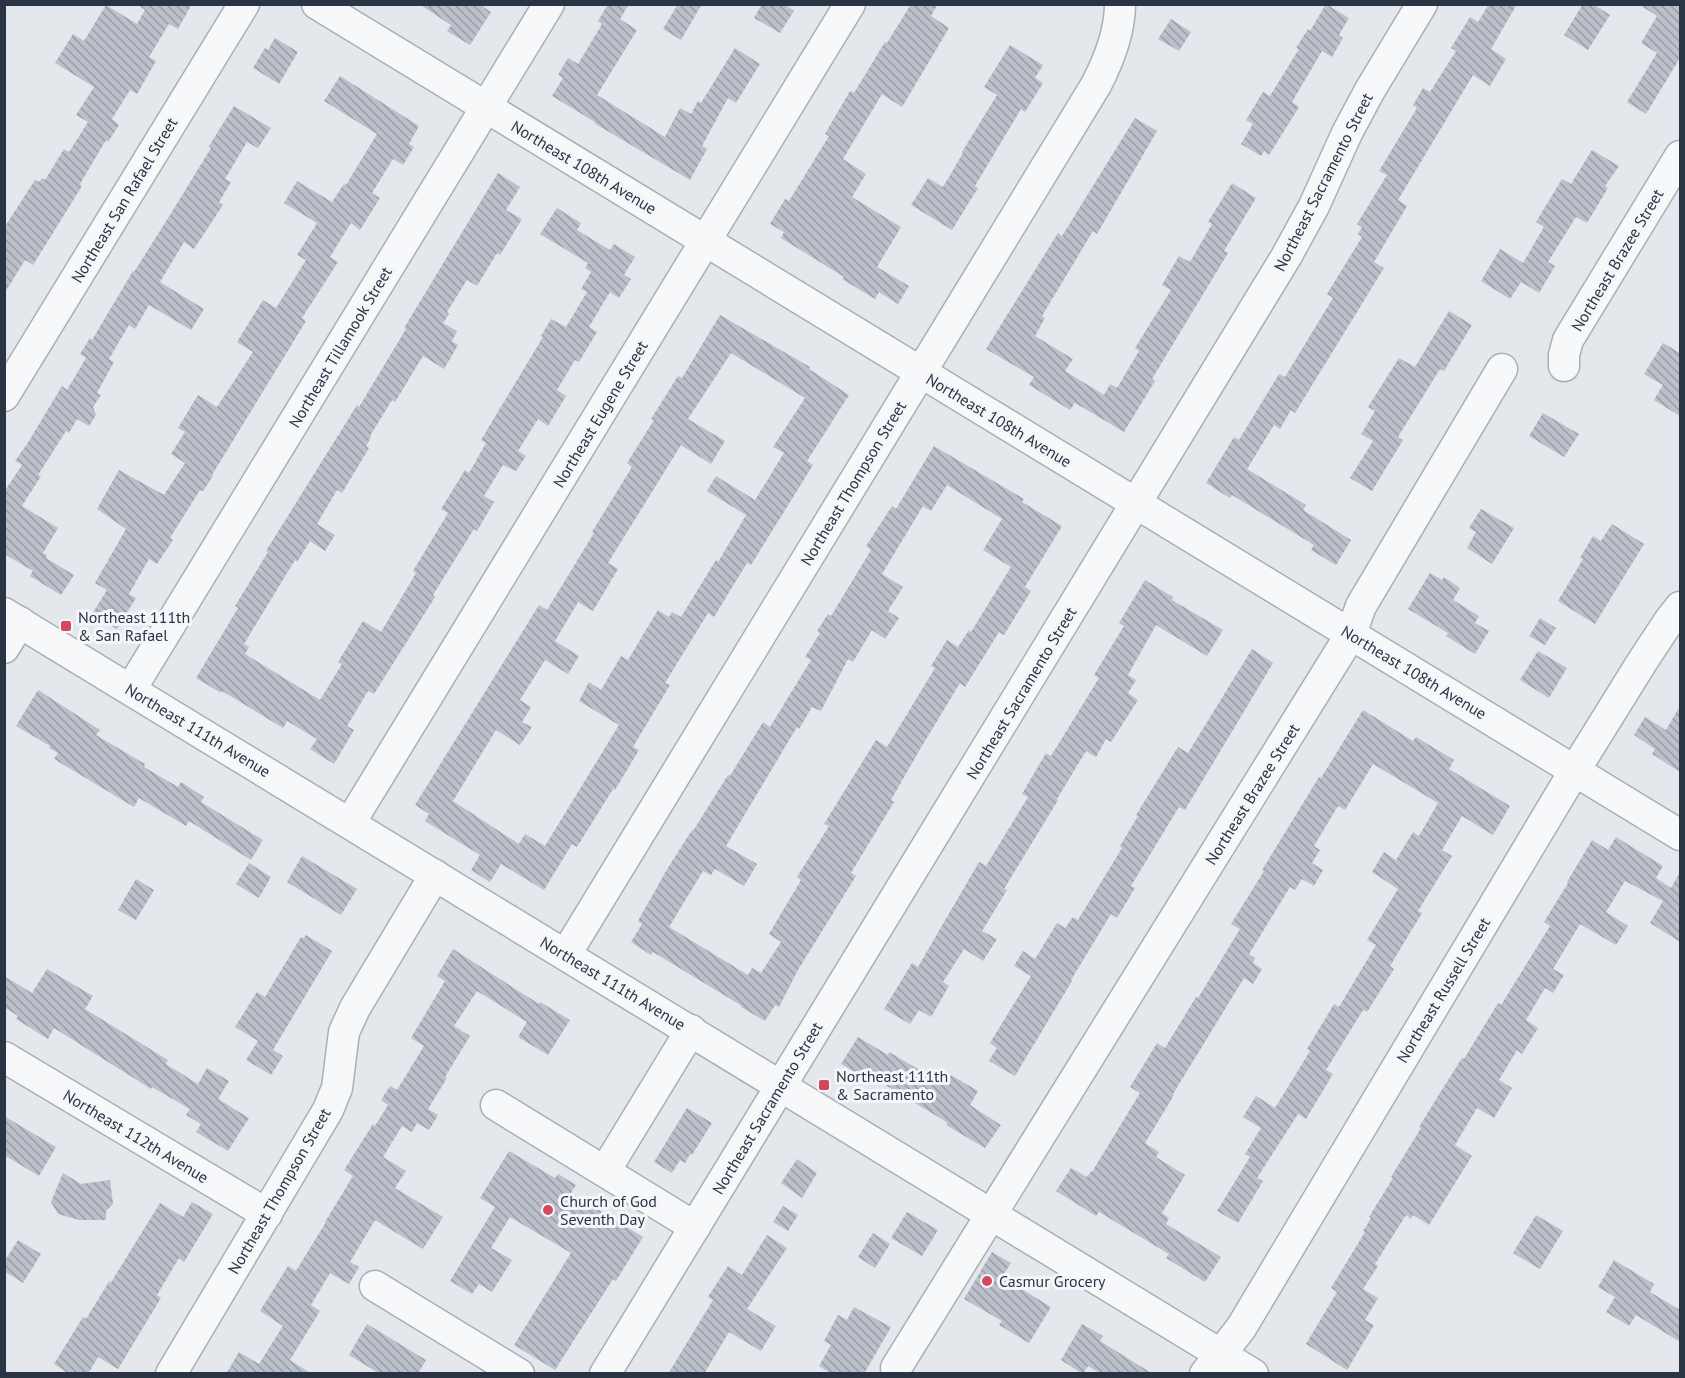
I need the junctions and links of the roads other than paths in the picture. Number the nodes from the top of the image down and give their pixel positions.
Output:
1 (243, 4) edge
2 (317, 4) edge
3 (549, 4) edge
4 (850, 4) edge
5 (1120, 4) edge
6 (1422, 4) edge
7 (487, 107) junction
8 (1680, 156) edge
9 (706, 241) junction
10 (1564, 366) dead end
11 (1502, 369) dead end
12 (921, 372) junction
13 (4, 396) edge
14 (1136, 504) junction
15 (1680, 607) edge
16 (12, 618) edge
17 (1351, 634) junction
18 (4, 648) edge
19 (131, 689) junction
20 (1575, 770) junction
21 (351, 823) junction
22 (1680, 835) edge
23 (435, 875) junction
24 (566, 954) junction
25 (691, 1030) junction
26 (4, 1057) edge
27 (781, 1086) junction
28 (496, 1105) dead end
29 (605, 1171) junction
30 (992, 1213) junction
31 (267, 1214) junction
32 (695, 1227) junction
33 (375, 1286) dead end
34 (1213, 1364) edge
35 (896, 1368) dead end
36 (171, 1374) edge
37 (519, 1374) edge
38 (605, 1374) edge
39 (1253, 1374) edge

1 - 13 street, Northeast San Rafael Street
2 - 7 street, Northeast 108th Avenue
3 - 7 street, Northeast Tillamook Street
4 - 9 street, Northeast Eugene Street
5 - 12 street, Northeast Thompson Street
6 - 14 street, Northeast Sacramento Street
7 - 9 street, Northeast 108th Avenue
7 - 19 street, Northeast Tillamook Street
8 - 10 street, Northeast Brazee Street
9 - 12 street, Northeast 108th Avenue
9 - 21 street, Northeast Eugene Street
11 - 17 street, Northeast Brazee Street
12 - 14 street, Northeast 108th Avenue
12 - 24 street, Northeast Thompson Street
14 - 17 street, Northeast 108th Avenue
14 - 27 street, Northeast Sacramento Street
15 - 20 street, Northeast Russell Street
16 - 18 street
16 - 19 street, Northeast 111th Avenue
17 - 20 street, Northeast 108th Avenue
17 - 30 street, Northeast Brazee Street
19 - 21 street, Northeast 111th Avenue
20 - 22 street, Northeast 108th Avenue
20 - 34 street, Northeast Russell Street
21 - 23 street, Northeast 111th Avenue
23 - 24 street, Northeast 111th Avenue
23 - 31 street, Northeast Thompson Street
24 - 25 street, Northeast 111th Avenue
25 - 27 street, Northeast 111th Avenue
25 - 29 street
26 - 31 street, Northeast 112th Avenue
27 - 30 street, Northeast 111th Avenue
27 - 32 street, Northeast Sacramento Street
28 - 29 street
29 - 32 street
30 - 34 street, Northeast 111th Avenue
30 - 35 street, Northeast Brazee Street
31 - 36 street, Northeast Thompson Street
32 - 38 street, Northeast Sacramento Street
33 - 37 street
34 - 39 street, Northeast 111th Avenue

